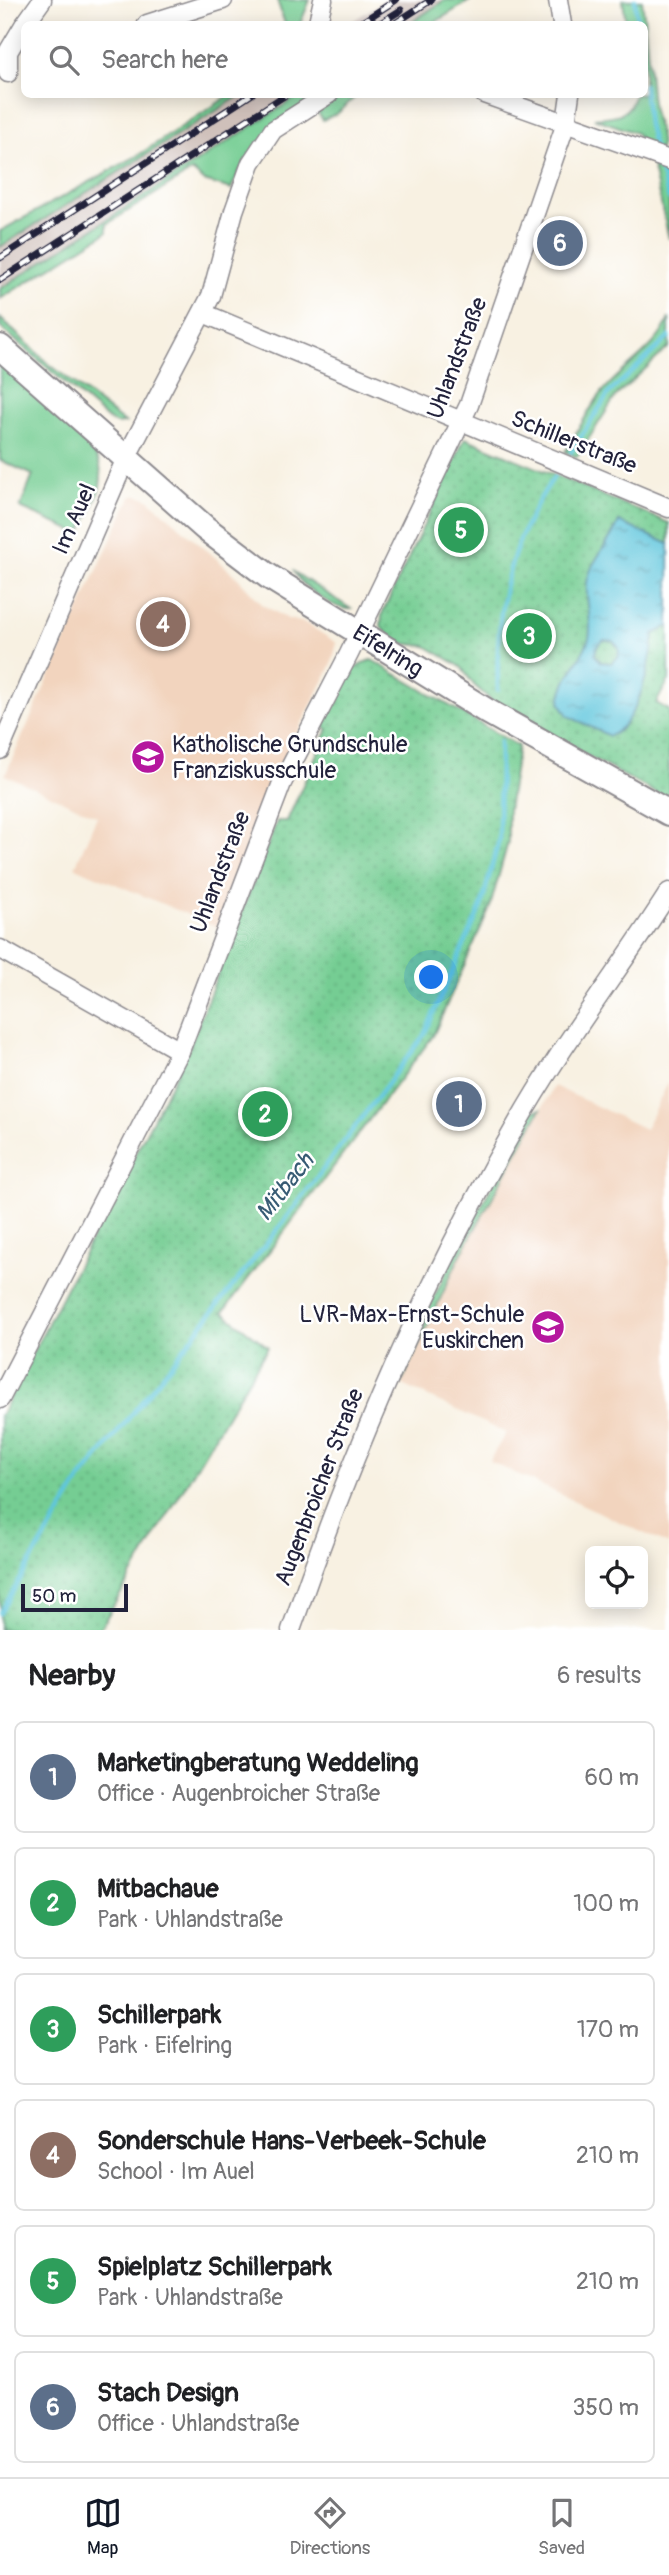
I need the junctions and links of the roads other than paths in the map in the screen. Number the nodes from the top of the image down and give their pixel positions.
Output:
1 (42, 0) edge
2 (223, 0) edge
3 (323, 0) edge
4 (558, 0) edge
5 (28, 21) edge
6 (156, 21) edge
7 (318, 21) edge
8 (562, 21) edge
9 (21, 31) edge
10 (21, 66) edge
11 (4, 74) edge
12 (323, 98) edge
13 (495, 98) edge
14 (569, 98) edge
15 (566, 123) junction
16 (669, 160) edge
17 (203, 313) junction
18 (0, 347) edge
19 (461, 421) junction
20 (126, 458) junction
21 (669, 508) edge
22 (359, 635) junction
23 (0, 750) edge
24 (669, 814) edge
25 (669, 892) edge
26 (0, 949) edge
27 (180, 1051) junction
28 (0, 1399) edge
29 (291, 1630) edge

1 - 5 street
2 - 6 street
3 - 7 street
4 - 8 street
9 - 11 street
10 - 11 street
12 - 17 street, Im Auel
13 - 15 street
14 - 15 street, Uhlandstraße
15 - 16 street
15 - 19 street, Uhlandstraße
17 - 19 street
17 - 20 street, Im Auel
18 - 20 main road, Eifelring
19 - 21 street, Schillerstraße
19 - 22 street, Uhlandstraße
20 - 22 main road, Eifelring
20 - 23 street, Im Auel
22 - 24 main road, Eifelring
22 - 27 street, Uhlandstraße
25 - 29 street, Augenbroicher Straße
26 - 27 street
27 - 28 street, Uhlandstraße

